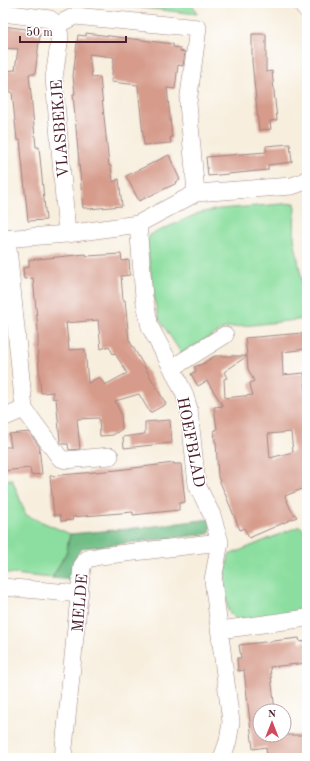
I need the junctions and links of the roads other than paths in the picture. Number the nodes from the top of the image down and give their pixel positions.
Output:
1 (300, 3) edge
2 (307, 10) edge
3 (3, 13) edge
4 (58, 25) junction
5 (306, 184) edge
6 (196, 193) junction
7 (138, 224) junction
8 (68, 234) junction
9 (5, 239) edge
10 (225, 335) dead end
11 (172, 368) junction
12 (24, 409) junction
13 (3, 418) edge
14 (110, 456) dead end
15 (220, 542) junction
16 (3, 587) edge
17 (80, 594) junction
18 (307, 618) edge
19 (220, 630) junction
20 (63, 758) edge
21 (222, 758) edge

1 - 2 street
3 - 4 street
4 - 6 street
4 - 8 street, VLASBEKJE
5 - 6 street
6 - 7 street
7 - 8 street
7 - 11 street, HOEFBLAD
8 - 9 street
9 - 12 street
10 - 11 street
11 - 15 street, HOEFBLAD
12 - 13 street
12 - 14 street
15 - 17 street, MELDE
15 - 19 street, HOEFBLAD
16 - 17 street
17 - 20 street, MELDE
18 - 19 street
19 - 21 street, HOEFBLAD

